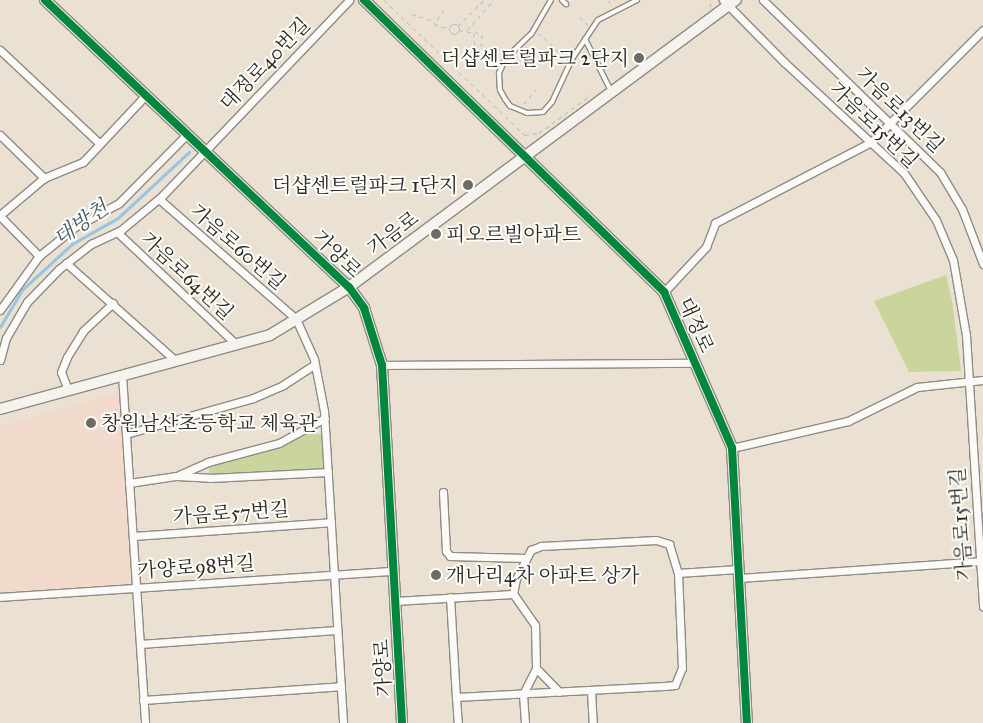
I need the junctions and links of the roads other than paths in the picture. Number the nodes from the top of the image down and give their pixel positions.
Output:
1 (45, 0) edge
2 (349, 0) edge
3 (364, 0) edge
4 (551, 0) edge
5 (562, 0) edge
6 (637, 0) edge
7 (763, 0) edge
8 (730, 2) edge
9 (566, 4) dead end
10 (983, 30) edge
11 (585, 39) junction
12 (0, 50) edge
13 (609, 88) junction
14 (146, 95) junction
15 (891, 122) junction
16 (187, 134) junction
17 (0, 135) edge
18 (871, 142) junction
19 (100, 144) junction
20 (204, 150) junction
21 (525, 157) junction
22 (44, 178) junction
23 (159, 199) junction
24 (0, 216) edge
25 (117, 232) junction
26 (39, 256) junction
27 (66, 263) junction
28 (983, 263) edge
29 (348, 287) junction
30 (664, 292) junction
31 (113, 303) junction
32 (0, 310) edge
33 (296, 319) junction
34 (236, 344) junction
35 (0, 360) edge
36 (176, 360) junction
37 (695, 363) junction
38 (315, 364) junction
39 (382, 365) junction
40 (122, 375) junction
41 (983, 380) edge
42 (969, 381) junction
43 (68, 390) junction
44 (0, 409) edge
45 (325, 418) junction
46 (126, 434) junction
47 (732, 448) junction
48 (328, 472) junction
49 (176, 476) junction
50 (129, 482) junction
51 (443, 492) dead end
52 (331, 522) junction
53 (133, 536) junction
54 (526, 558) junction
55 (981, 561) edge
56 (394, 571) junction
57 (678, 573) junction
58 (334, 574) junction
59 (739, 574) junction
60 (136, 586) junction
61 (513, 594) junction
62 (0, 597) edge
63 (450, 597) junction
64 (395, 601) junction
65 (983, 606) edge
66 (337, 630) junction
67 (140, 644) junction
68 (536, 668) junction
69 (341, 686) junction
70 (591, 690) junction
71 (559, 692) junction
72 (523, 694) junction
73 (456, 697) junction
74 (143, 700) junction
75 (145, 723) edge
76 (343, 723) edge
77 (402, 723) edge
78 (458, 723) edge
79 (525, 723) edge
80 (593, 723) edge
81 (747, 723) edge

1 - 14 street, 가양로
2 - 20 street, 대정로40번길
3 - 21 street, 대정로
4 - 11 lane
5 - 9 lane
6 - 11 lane
7 - 15 street, 가음로13번길
8 - 13 street, 가음로
8 - 18 street, 가음로15번길
10 - 15 street
11 - 13 lane
12 - 19 street
13 - 21 street, 가음로
14 - 16 street, 가양로
14 - 19 street
15 - 18 street
15 - 28 street, 가음로13번길
16 - 20 street, 가양로
16 - 26 street
17 - 22 street
18 - 30 street
18 - 42 street, 가음로15번길
19 - 22 street
20 - 23 street, 대정로40번길
20 - 29 street, 가양로
21 - 29 street, 가음로
21 - 30 street, 대정로
22 - 24 street
23 - 25 street, 대정로40번길
23 - 33 street, 가음로60번길
24 - 26 street
25 - 27 street, 대정로40번길
25 - 34 street, 가음로64번길
26 - 32 street
27 - 31 street
27 - 35 street, 대정로40번길
29 - 33 street, 가음로
29 - 39 street, 가양로
30 - 37 street, 대정로
31 - 36 street
31 - 43 street
33 - 34 street, 가음로
33 - 38 street
34 - 36 street, 가음로
36 - 40 street, 가음로
37 - 39 street
37 - 47 street, 대정로
38 - 45 street
38 - 46 street
39 - 56 street, 가양로
40 - 43 street, 가음로
40 - 46 street
41 - 42 street
42 - 47 street
42 - 55 street, 가음로15번길
43 - 44 street, 가음로
45 - 48 street
45 - 49 street, 가음로57번길
46 - 50 street
47 - 59 street, 대정로
48 - 49 street, 가음로57번길
48 - 52 street
49 - 50 street, 가음로57번길
50 - 53 street
51 - 54 street
52 - 53 street, 가음로57번길
52 - 58 street
53 - 60 street
54 - 57 street
54 - 61 street
55 - 59 street
55 - 65 street, 가음로15번길
56 - 58 street, 가양로98번길
56 - 64 street, 가양로
57 - 59 street
57 - 70 street
58 - 60 street, 가양로98번길
58 - 66 street
59 - 81 street, 대정로
60 - 62 street, 가양로98번길
60 - 67 street
61 - 63 street
61 - 68 street
63 - 64 street
63 - 73 street
64 - 77 street, 가양로
66 - 67 street
66 - 69 street
67 - 74 street
68 - 71 street
68 - 72 street
69 - 74 street
69 - 76 street
70 - 71 street
70 - 80 street
71 - 72 street
72 - 73 street
72 - 79 street
73 - 78 street
74 - 75 street

